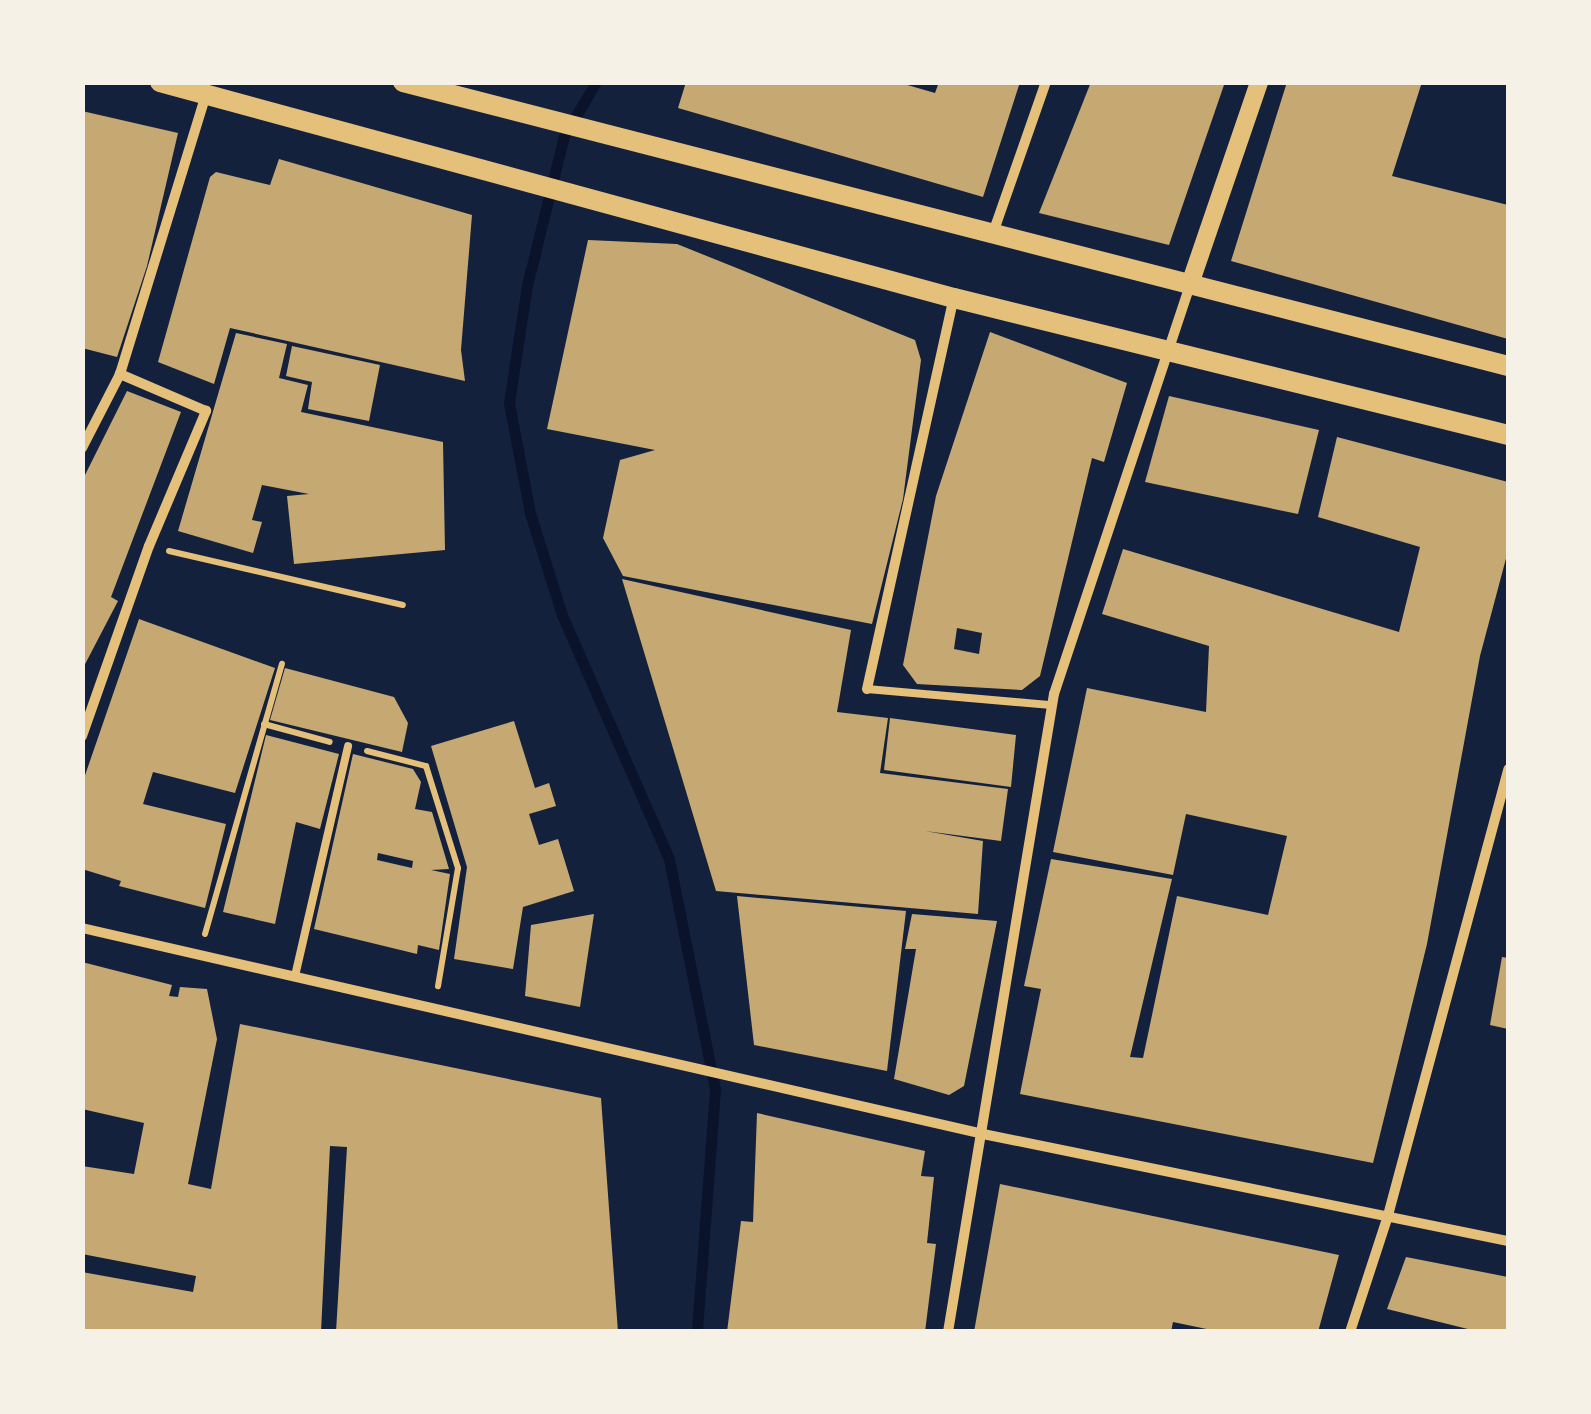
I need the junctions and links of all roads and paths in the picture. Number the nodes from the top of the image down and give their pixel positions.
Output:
1 (160, 82) edge
2 (403, 82) edge
3 (1046, 82) edge
4 (1259, 82) edge
5 (206, 94) junction
6 (993, 234) junction
7 (1190, 284) junction
8 (954, 298) junction
9 (1167, 348) junction
10 (1508, 366) edge
11 (120, 374) junction
12 (1508, 434) edge
13 (82, 448) edge
14 (149, 546) junction
15 (403, 606) dead end
16 (282, 664) dead end
17 (867, 689) joint
18 (1052, 705) junction
19 (82, 736) edge
20 (348, 746) dead end
21 (426, 766) dead end
22 (1508, 769) edge
23 (82, 928) edge
24 (199, 954) junction
25 (295, 976) junction
26 (434, 1008) junction
27 (983, 1134) junction
28 (1387, 1219) junction
29 (1508, 1241) edge
30 (948, 1332) edge
31 (1350, 1332) edge

1 - 5 main road
2 - 6 main road
3 - 6 street
4 - 7 street
5 - 8 main road
5 - 11 street
6 - 7 main road
7 - 9 street
7 - 10 main road
8 - 9 main road
8 - 17 street
9 - 12 main road
9 - 18 street
11 - 13 street
11 - 14 street
14 - 15 path
14 - 19 street
16 - 24 path
17 - 18 lane
18 - 27 street
20 - 25 lane
21 - 26 path
22 - 28 street
23 - 24 street
24 - 25 street
25 - 26 street
26 - 27 street
27 - 28 street
27 - 30 street
28 - 29 street
28 - 31 street

